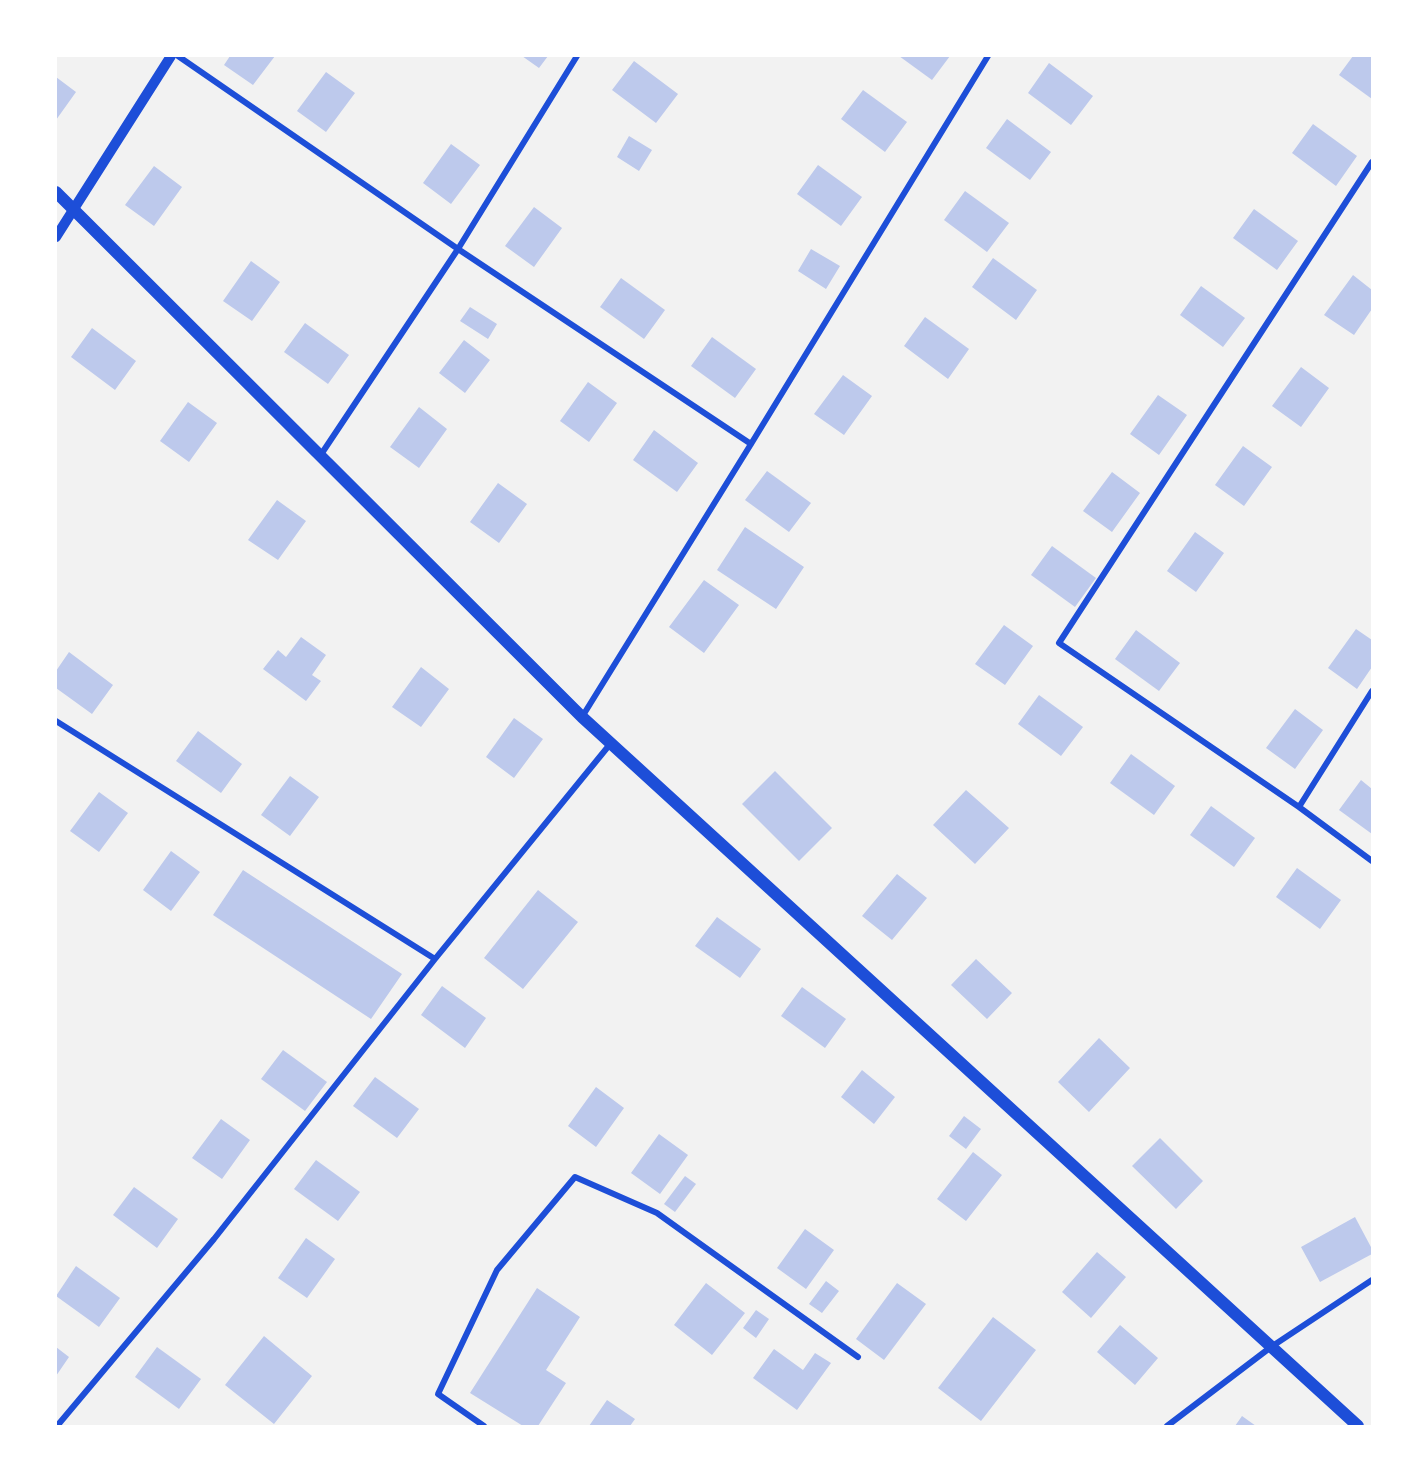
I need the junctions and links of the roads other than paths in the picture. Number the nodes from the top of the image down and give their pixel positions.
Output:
1 (171, 56) edge
2 (178, 56) edge
3 (577, 56) edge
4 (988, 56) edge
5 (1372, 162) edge
6 (56, 192) edge
7 (73, 210) junction
8 (56, 237) edge
9 (458, 249) junction
10 (751, 444) junction
11 (320, 456) junction
12 (1372, 691) edge
13 (582, 717) junction
14 (56, 720) edge
15 (611, 743) junction
16 (1299, 807) junction
17 (1372, 861) edge
18 (435, 959) junction
19 (1372, 1281) edge
20 (1271, 1347) junction
21 (858, 1357) dead end
22 (57, 1426) edge
23 (484, 1426) edge
24 (1167, 1426) edge
25 (1358, 1426) edge

1 - 7 street
2 - 9 street
3 - 9 street
4 - 10 street
5 - 16 street
6 - 7 main road
7 - 8 street
7 - 11 main road
9 - 10 street
9 - 11 street
10 - 13 street
11 - 13 main road
12 - 16 street
13 - 15 main road
14 - 18 street
15 - 18 street
15 - 20 main road
16 - 17 street
18 - 22 street
19 - 20 street
20 - 24 street
20 - 25 main road
21 - 23 street

